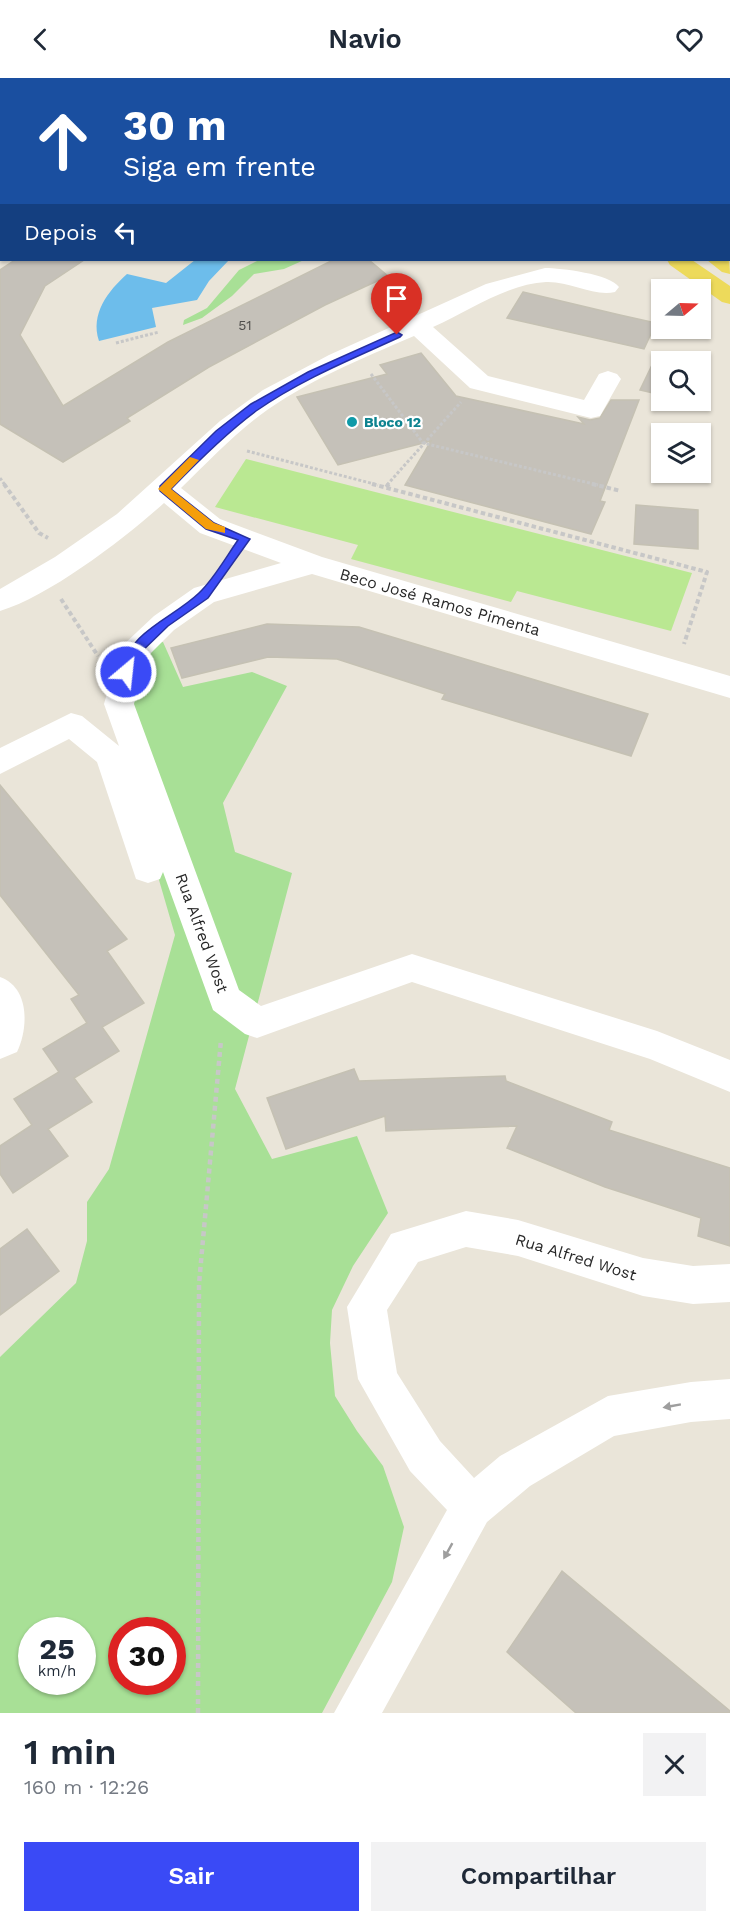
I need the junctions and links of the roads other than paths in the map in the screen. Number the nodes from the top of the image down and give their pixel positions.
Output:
1 (679, 261) edge
2 (607, 287) dead end
3 (730, 297) edge
4 (417, 325) junction
5 (608, 379) dead end
6 (164, 489) junction
7 (245, 539) junction
8 (312, 564) junction
9 (204, 596) junction
10 (0, 601) edge
11 (730, 687) edge
12 (0, 762) edge
13 (148, 870) dead end
14 (0, 992) edge
15 (0, 1044) edge
16 (730, 1076) edge
17 (730, 1283) edge
18 (730, 1399) edge
19 (472, 1507) junction
20 (357, 1713) edge

1 - 3 main road
2 - 4 street
4 - 5 street
4 - 6 street
6 - 7 street, Beco José Ramos Pimenta
6 - 10 street
7 - 8 street, Beco José Ramos Pimenta
7 - 9 street
8 - 9 street, Rua Alfred Wost
8 - 11 street, Beco José Ramos Pimenta
9 - 16 street, Rua Alfred Wost
12 - 13 street
14 - 15 street
17 - 19 street, Rua Alfred Wost
18 -> 19 street
19 -> 20 street

